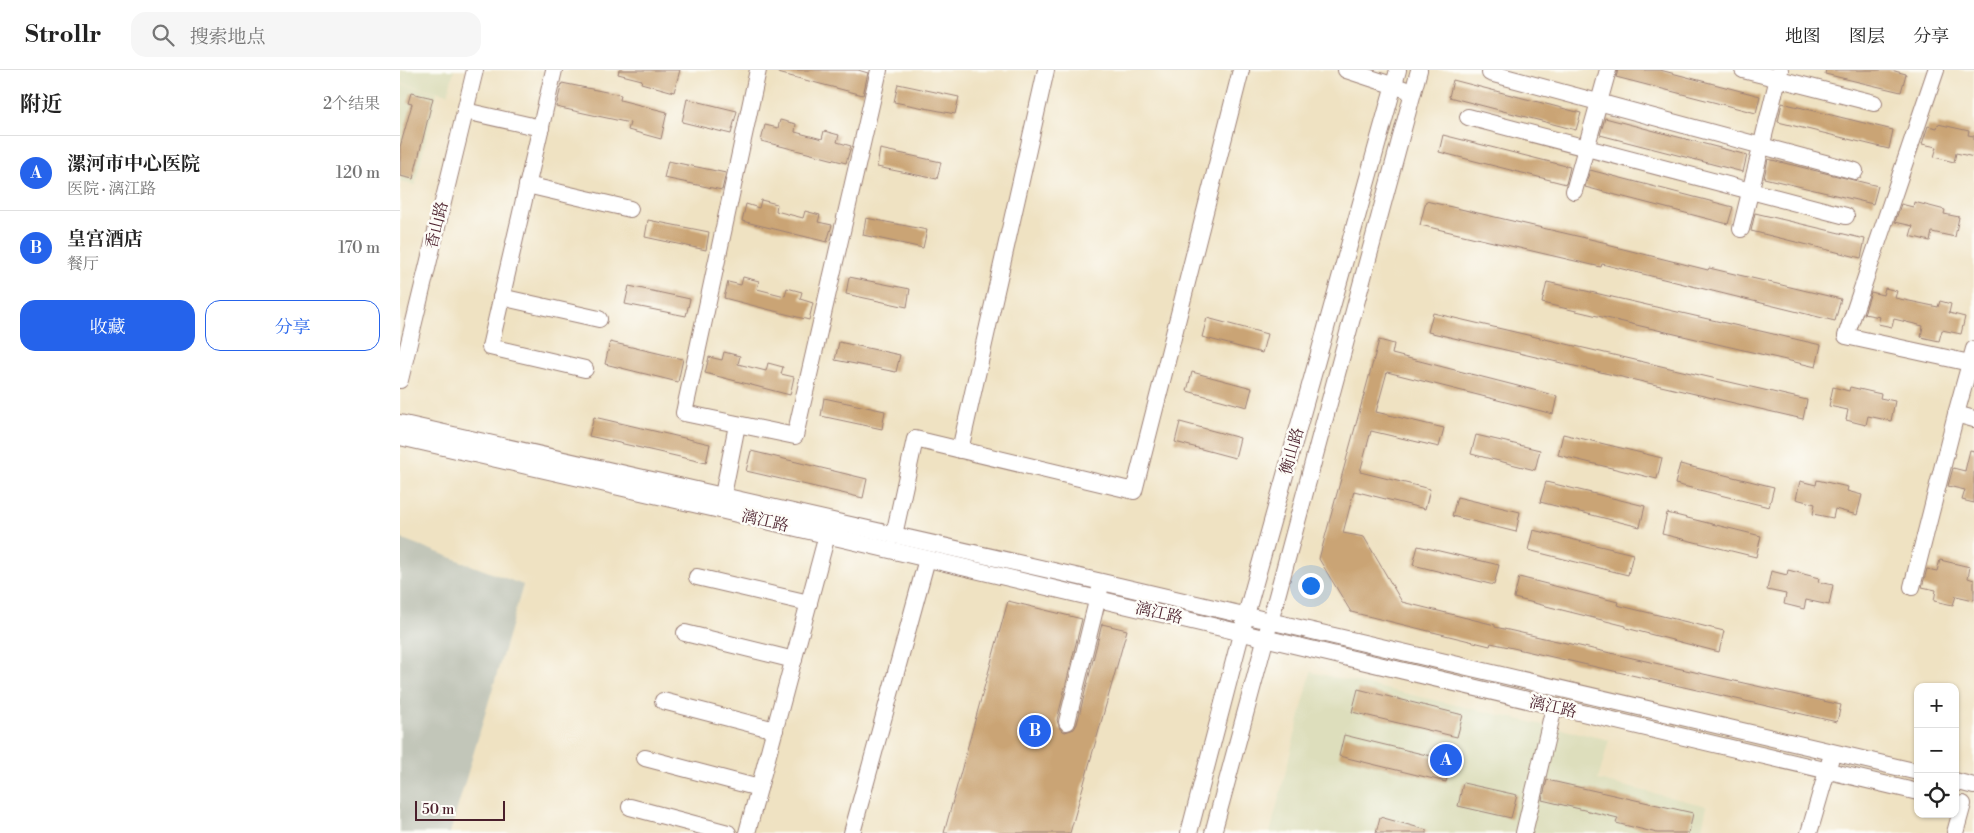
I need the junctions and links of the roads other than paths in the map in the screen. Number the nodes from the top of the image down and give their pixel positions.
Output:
1 (475, 70) edge
2 (554, 70) edge
3 (758, 70) edge
4 (879, 70) edge
5 (1046, 70) edge
6 (1241, 70) edge
7 (1346, 70) edge
8 (1419, 70) edge
9 (1608, 70) edge
10 (1743, 70) edge
11 (1936, 70) edge
12 (1490, 73) dead end
13 (1779, 74) edge
14 (1396, 78) edge
15 (1413, 91) junction
16 (1599, 102) junction
17 (1874, 103) dead end
18 (465, 111) junction
19 (1468, 118) dead end
20 (541, 128) junction
21 (1762, 146) junction
22 (1586, 148) junction
23 (1855, 170) dead end
24 (528, 185) junction
25 (1574, 191) dead end
26 (1750, 191) junction
27 (630, 209) dead end
28 (1846, 216) dead end
29 (1741, 229) dead end
30 (502, 297) junction
31 (599, 319) dead end
32 (1972, 356) edge
33 (585, 369) dead end
34 (400, 380) edge
35 (1956, 414) junction
36 (1974, 419) edge
37 (400, 423) edge
38 (737, 425) junction
39 (400, 437) edge
40 (960, 450) junction
41 (722, 503) junction
42 (827, 535) junction
43 (894, 535) junction
44 (927, 559) junction
45 (697, 577) dead end
46 (1102, 582) junction
47 (1912, 587) dead end
48 (1098, 599) junction
49 (809, 603) junction
50 (1246, 615) junction
51 (1269, 620) junction
52 (685, 633) dead end
53 (1241, 633) junction
54 (1264, 638) junction
55 (794, 660) junction
56 (663, 701) dead end
57 (1554, 707) junction
58 (1067, 722) dead end
59 (775, 730) junction
60 (1832, 752) junction
61 (645, 758) dead end
62 (1828, 770) junction
63 (1914, 771) edge
64 (1959, 782) edge
65 (1974, 786) edge
66 (759, 788) junction
67 (1914, 791) edge
68 (1964, 804) edge
69 (630, 807) dead end
70 (728, 833) edge
71 (747, 833) edge
72 (852, 833) edge
73 (1189, 833) edge
74 (1213, 833) edge
75 (1524, 833) edge
76 (1809, 833) edge
77 (1955, 833) edge

1 - 18 street, 香山路
2 - 20 street
3 - 38 street
4 - 38 street
5 - 40 street
6 - 40 street
7 - 14 street
8 - 15 street, 衡山路
9 - 16 street
10 - 13 street
11 - 32 street
12 - 16 street
13 - 17 street
13 - 21 street
14 - 15 street
14 - 50 street, 衡山路
15 - 51 street, 衡山路
16 - 21 street
16 - 22 street
18 - 20 street
18 - 34 street, 香山路
19 - 22 street
20 - 24 street
21 - 23 street
21 - 26 street
22 - 25 street
22 - 26 street
24 - 27 street
24 - 30 street
26 - 28 street
26 - 29 street
30 - 31 street
30 - 33 street
32 - 35 street
35 - 36 street
35 - 47 street
37 - 41 street, 漓江路
38 - 41 street
39 - 41 street, 漓江路
40 - 43 street
41 - 42 street, 漓江路
41 - 43 street, 漓江路
42 - 44 street, 漓江路
42 - 49 street
43 - 46 street, 漓江路
44 - 48 street, 漓江路
44 - 72 street
45 - 49 street
46 - 48 street
46 - 50 street, 漓江路
48 - 53 street, 漓江路
48 - 58 street
49 - 55 street
50 - 51 street, 漓江路
50 - 53 street, 衡山路
51 - 54 street, 衡山路
51 - 60 street, 漓江路
52 - 55 street
53 - 54 street, 漓江路
53 - 73 street, 衡山路
54 - 57 street, 漓江路
54 - 74 street, 衡山路
55 - 59 street
56 - 59 street
57 - 62 street, 漓江路
57 - 75 street
59 - 66 street
60 - 62 street
60 - 63 street, 漓江路
61 - 66 street
62 - 67 street, 漓江路
62 - 76 street
64 - 65 street
66 - 71 street
68 - 77 street
69 - 70 street

